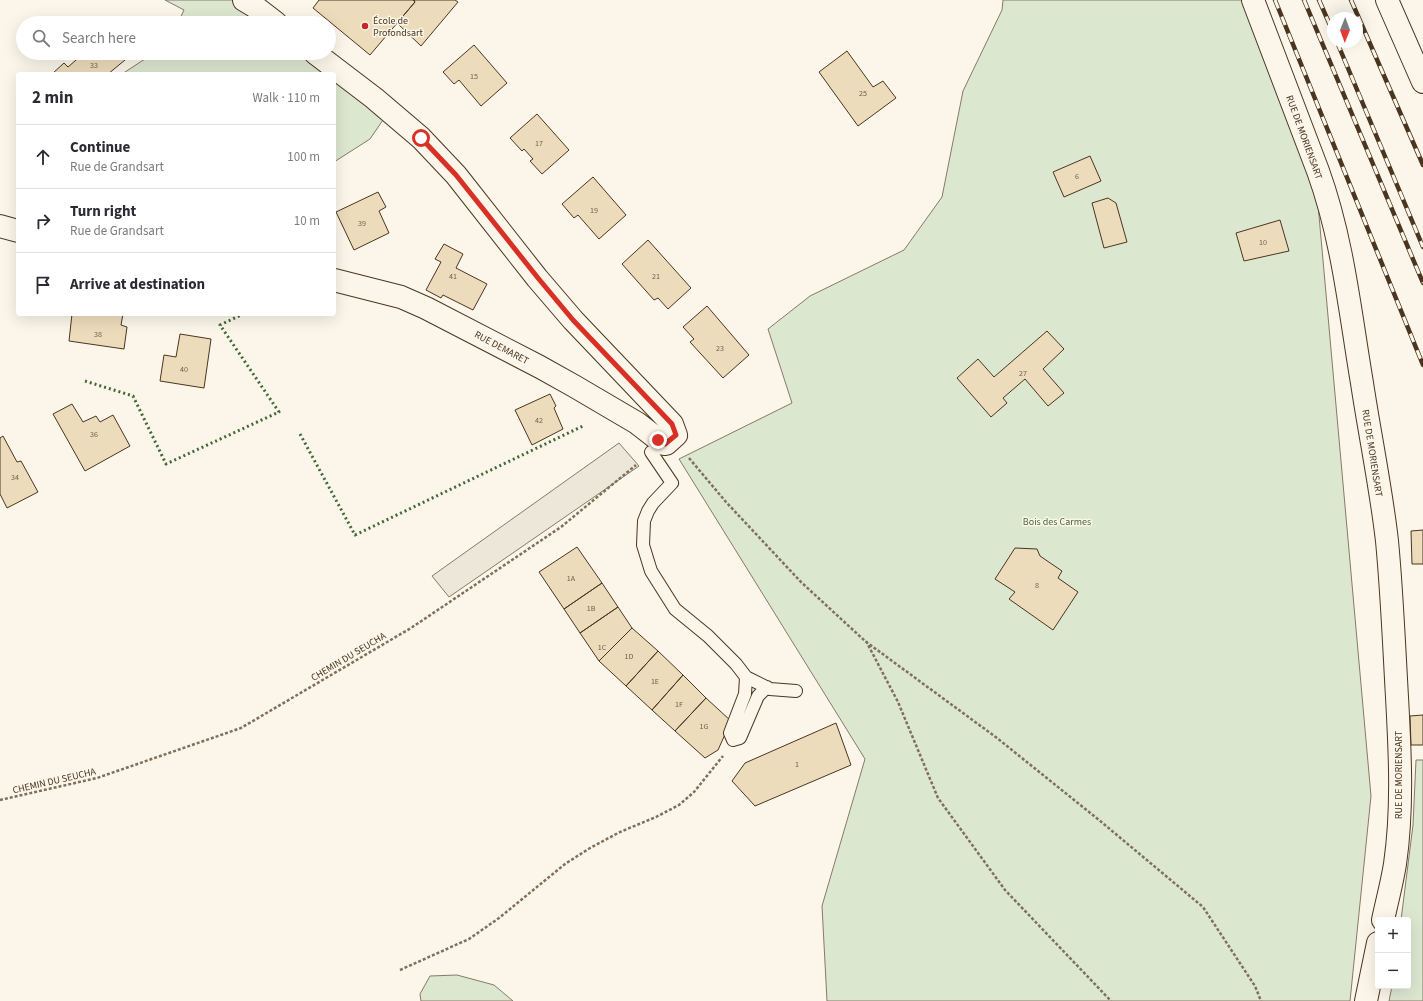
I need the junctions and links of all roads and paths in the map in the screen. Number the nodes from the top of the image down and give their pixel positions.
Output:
1 (1253, 0) edge
2 (1387, 0) edge
3 (253, 2) edge
4 (268, 16) edge
5 (324, 60) edge
6 (1423, 82) edge
7 (0, 226) edge
8 (16, 230) edge
9 (336, 280) edge
10 (660, 444) junction
11 (865, 641) junction
12 (746, 677) junction
13 (767, 687) junction
14 (796, 691) dead end
15 (733, 740) junction
16 (0, 800) edge
17 (1384, 917) edge
18 (1376, 953) edge
19 (400, 970) dead end
20 (1111, 1001) edge
21 (1261, 1001) edge
22 (1366, 1001) edge

1 - 17 street, RUE DE MORIENSART
2 - 6 street
3 - 4 street
5 - 10 street
7 - 8 street
9 - 10 street, RUE DEMARET
10 - 11 path
10 - 12 lane
10 - 16 path, CHEMIN DU SEUCHA
11 - 20 path
11 - 21 path
12 - 13 lane
12 - 15 lane
13 - 14 lane
13 - 15 lane
15 - 19 path
18 - 22 street

